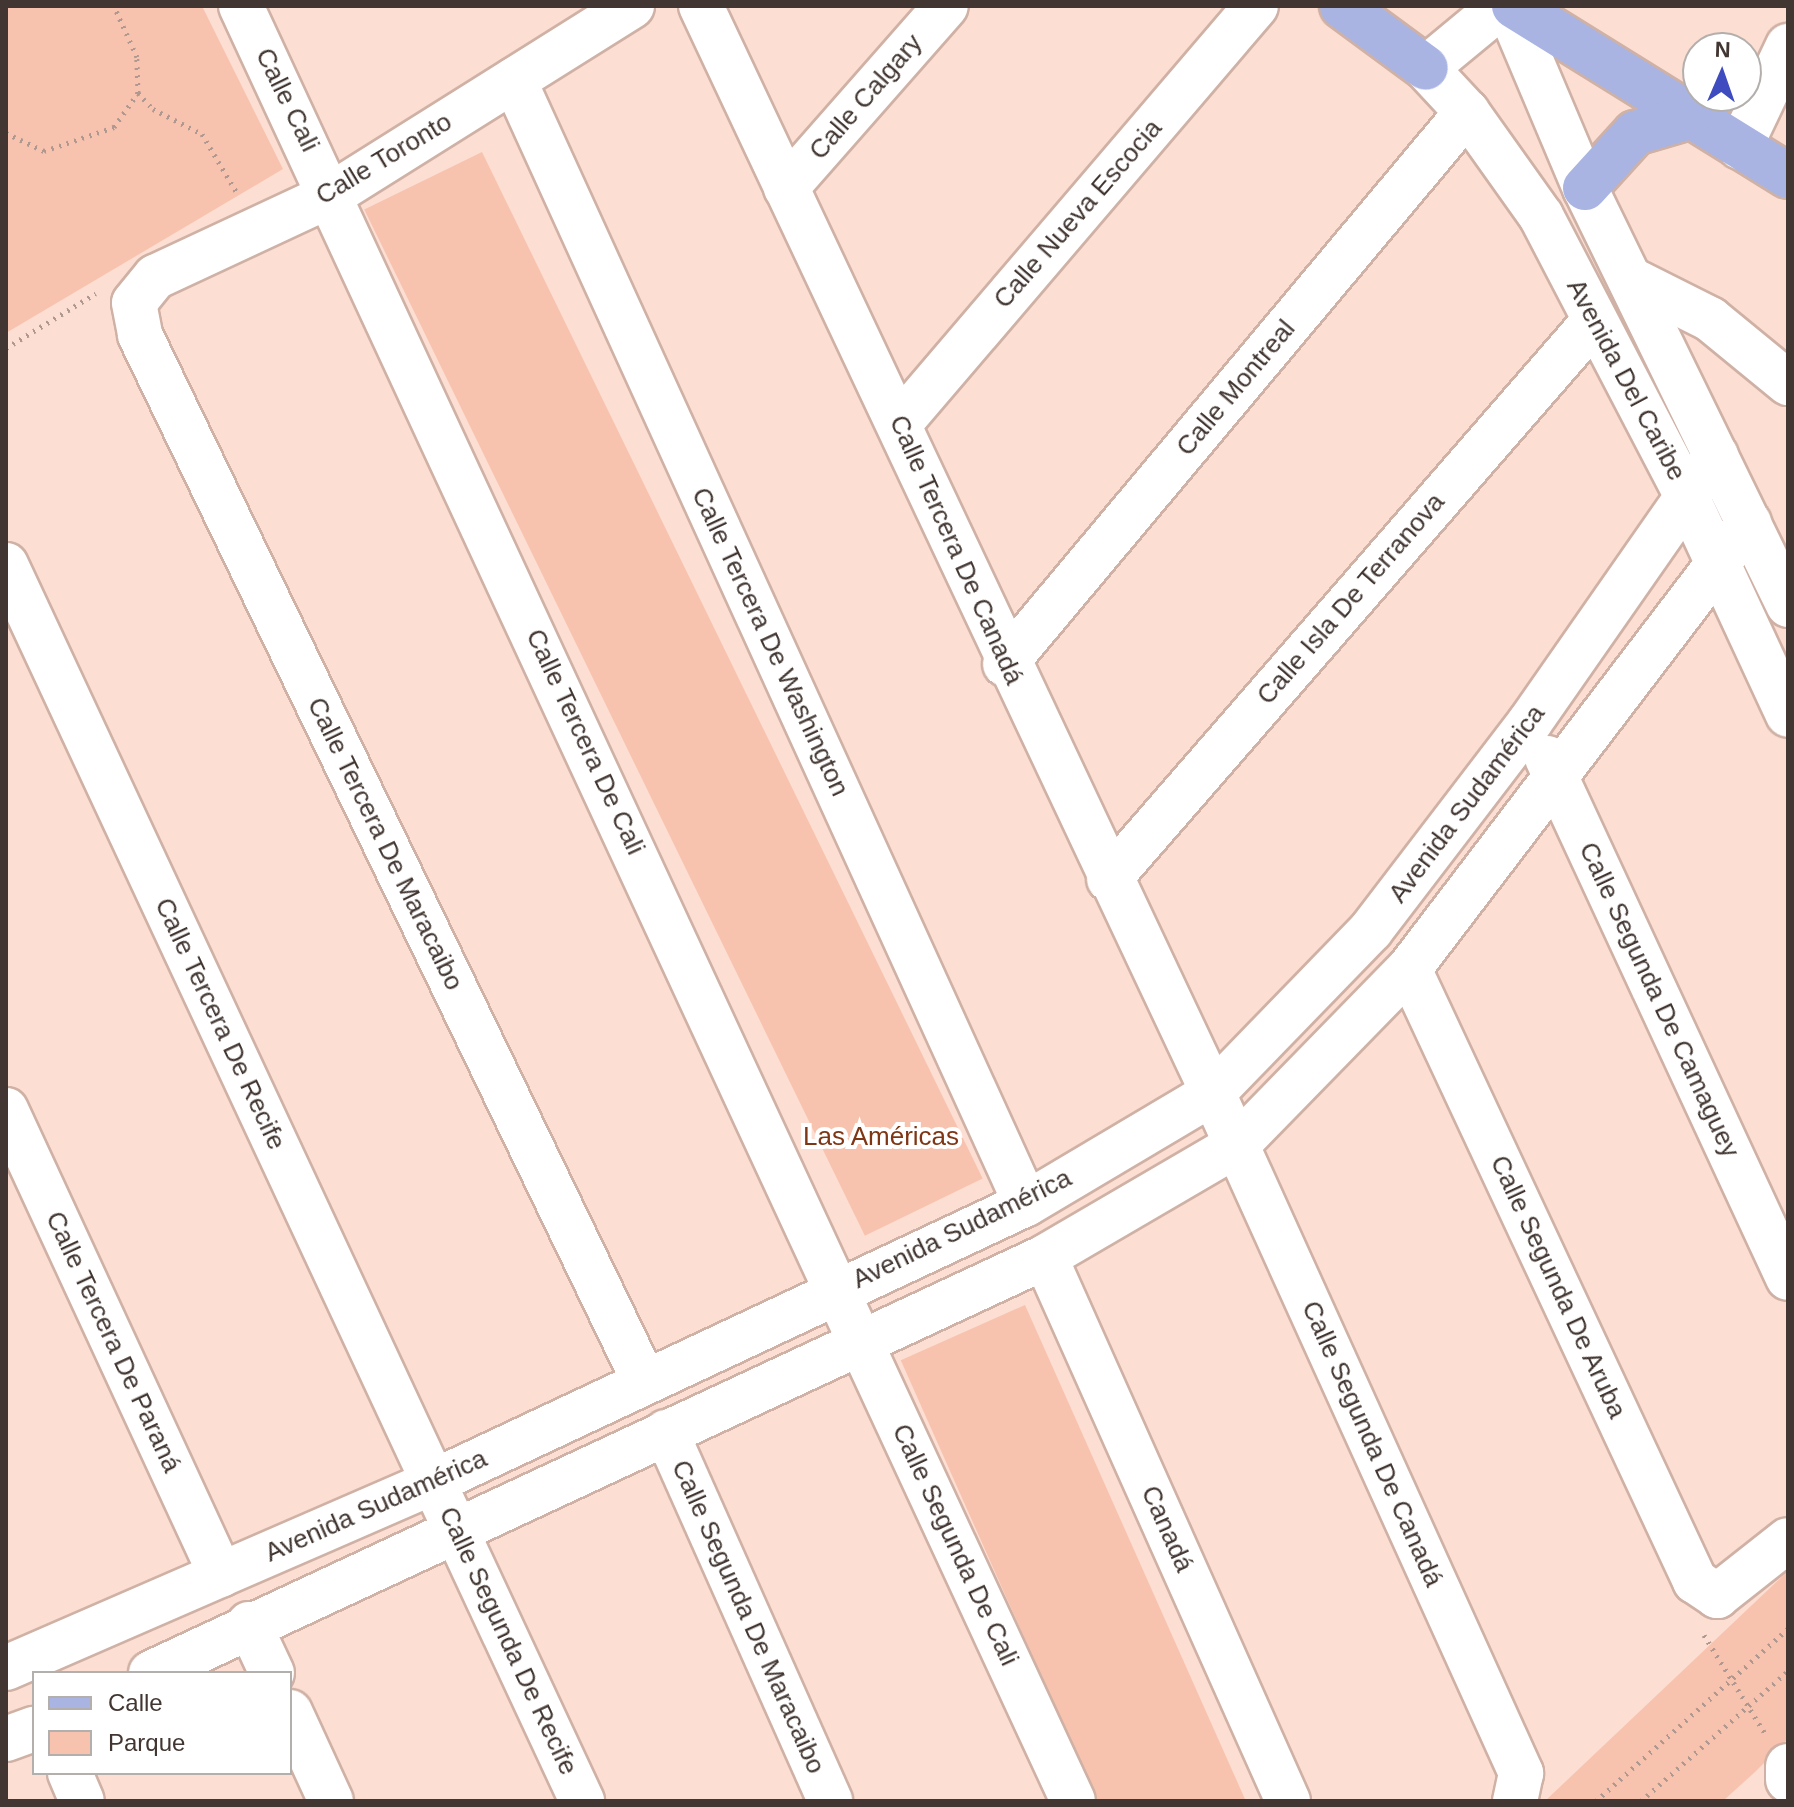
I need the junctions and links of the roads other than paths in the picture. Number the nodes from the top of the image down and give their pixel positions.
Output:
1 (241, 6) edge
2 (701, 6) edge
3 (946, 6) edge
4 (1256, 6) edge
5 (1342, 6) edge
6 (1501, 6) edge
7 (1511, 6) edge
8 (629, 7) edge
9 (1788, 46) edge
10 (1426, 68) junction
11 (514, 80) junction
12 (1467, 112) junction
13 (1689, 117) junction
14 (1740, 147) junction
15 (1788, 176) edge
16 (786, 188) junction
17 (1585, 188) junction
18 (331, 195) junction
19 (1541, 216) junction
20 (1636, 282) junction
21 (134, 303) joint
22 (1594, 321) junction
23 (1788, 383) edge
24 (900, 423) junction
25 (1716, 455) junction
26 (1687, 497) junction
27 (1749, 523) junction
28 (6, 565) edge
29 (1718, 565) junction
30 (1788, 605) edge
31 (1005, 664) junction
32 (1788, 715) edge
33 (1530, 722) junction
34 (1557, 780) junction
35 (1109, 879) junction
36 (1409, 969) junction
37 (1213, 1093) junction
38 (6, 1110) edge
39 (1237, 1145) junction
40 (1026, 1204) junction
41 (1045, 1257) junction
42 (1788, 1278) edge
43 (839, 1289) junction
44 (861, 1340) junction
45 (644, 1381) junction
46 (666, 1432) junction
47 (433, 1482) junction
48 (459, 1530) junction
49 (1788, 1540) edge
50 (221, 1575) junction
51 (249, 1624) junction
52 (17, 1662) edge
53 (155, 1671) edge
54 (271, 1671) edge
55 (292, 1716) edge
56 (32, 1730) edge
57 (6, 1739) edge
58 (71, 1775) edge
59 (1517, 1799) edge
60 (82, 1801) edge
61 (331, 1801) edge
62 (582, 1801) edge
63 (830, 1801) edge
64 (1073, 1801) edge
65 (1288, 1801) edge

1 - 18 street, Calle Cali
2 - 16 street, Calle Tercera De Canadá
3 - 16 street, Calle Calgary
4 - 24 street, Calle Nueva Escocia
5 - 10 main road
6 - 10 street
7 - 13 main road
7 - 17 street, Avenida Del Caribe
8 - 11 street, Calle Toronto
9 - 14 street
10 - 12 street, Avenida Del Caribe
11 - 18 street, Calle Toronto
11 - 40 street, Calle Tercera De Washington
12 - 19 street, Avenida Del Caribe
12 - 31 street, Calle Montreal
13 - 14 main road
13 - 17 main road
14 - 15 main road
16 - 24 street, Calle Tercera De Canadá
17 - 19 street
17 - 20 street, Avenida Del Caribe
18 - 21 street, Calle Toronto
18 - 43 street, Calle Tercera De Cali
19 - 22 street, Avenida Del Caribe
20 - 23 street
20 - 25 street, Avenida Del Caribe
21 - 45 street, Calle Tercera De Maracaibo
22 - 26 street, Avenida Del Caribe
22 - 35 street, Calle Isla De Terranova
24 - 31 street, Calle Tercera De Canadá
25 - 26 street, Avenida Sudamérica
25 - 27 street, Avenida Del Caribe
26 - 29 street, Avenida Del Caribe
26 - 33 street, Avenida Sudamérica
27 - 29 street, Avenida Sudamérica
27 - 30 street, Avenida Del Caribe
28 - 47 street, Calle Tercera De Recife
29 - 32 street, Avenida Del Caribe
29 - 34 street, Avenida Sudamérica
31 - 35 street, Calle Tercera De Canadá
33 - 34 street, Calle Segunda De Camaguey
33 - 37 street, Avenida Sudamérica
34 - 36 street, Avenida Sudamérica
34 - 42 street, Calle Segunda De Camaguey
35 - 37 street, Calle Tercera De Canadá
36 - 39 street, Avenida Sudamérica
36 - 49 street, Calle Segunda De Aruba
37 - 39 street, Calle Segunda De Canadá
37 - 40 street, Avenida Sudamérica
38 - 50 street, Calle Tercera De Paraná
39 - 41 street, Avenida Sudamérica
39 - 59 street, Calle Segunda De Canadá
40 - 43 street, Avenida Sudamérica
41 - 44 street, Avenida Sudamérica
41 - 65 street, Canadá
43 - 44 street, Calle Segunda De Cali
43 - 45 street, Avenida Sudamérica
44 - 46 street, Avenida Sudamérica
44 - 64 street, Calle Segunda De Cali
45 - 47 street, Avenida Sudamérica
46 - 48 street, Avenida Sudamérica
46 - 63 street, Calle Segunda De Maracaibo
47 - 48 street, Calle Segunda De Recife
47 - 50 street, Avenida Sudamérica
48 - 51 street, Avenida Sudamérica
48 - 62 street, Calle Segunda De Recife
50 - 52 street, Avenida Sudamérica
51 - 53 street, Avenida Sudamérica
51 - 54 street
55 - 61 street
56 - 57 street
58 - 60 street

